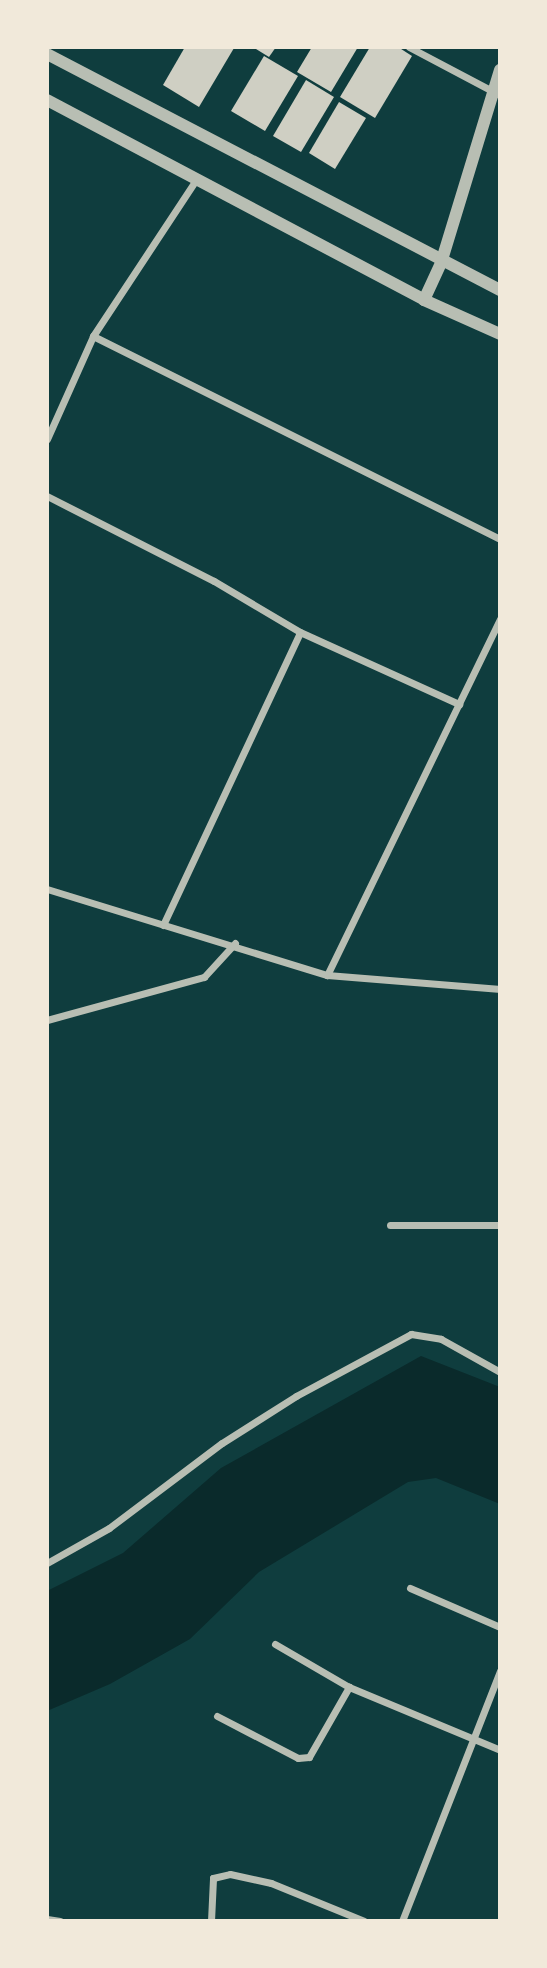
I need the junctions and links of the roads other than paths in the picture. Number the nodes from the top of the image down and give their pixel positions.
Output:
1 (409, 47) edge
2 (47, 54) edge
3 (500, 70) edge
4 (495, 93) edge
5 (47, 100) edge
6 (196, 180) junction
7 (441, 263) junction
8 (500, 290) edge
9 (424, 300) junction
10 (500, 334) edge
11 (93, 336) junction
12 (47, 439) edge
13 (47, 496) edge
14 (500, 539) edge
15 (500, 620) edge
16 (300, 632) junction
17 (459, 704) junction
18 (47, 889) edge
19 (163, 925) junction
20 (235, 943) junction
21 (327, 975) junction
22 (500, 989) edge
23 (48, 1020) edge
24 (47, 1029) edge
25 (390, 1225) dead end
26 (500, 1225) edge
27 (500, 1372) edge
28 (47, 1563) edge
29 (410, 1588) dead end
30 (500, 1627) edge
31 (275, 1644) dead end
32 (500, 1671) edge
33 (349, 1687) junction
34 (217, 1716) dead end
35 (473, 1739) junction
36 (500, 1750) edge
37 (47, 1919) edge
38 (60, 1921) edge
39 (211, 1921) edge
40 (364, 1921) edge
41 (402, 1921) edge

1 - 4 street
2 - 7 street
3 - 4 street
4 - 7 street
5 - 6 street
6 - 9 street
6 - 11 street
7 - 8 street
7 - 9 street
9 - 10 street
11 - 12 street
11 - 14 street
13 - 16 street
15 - 17 street
16 - 17 street
16 - 19 street
17 - 21 street
18 - 19 street
19 - 20 street
20 - 21 street
20 - 23 street
21 - 22 street
23 - 24 street
25 - 26 street
27 - 28 street
29 - 30 street
31 - 33 street
32 - 35 street
33 - 34 street
33 - 35 street
35 - 36 street
35 - 41 street
37 - 38 street
39 - 40 street

